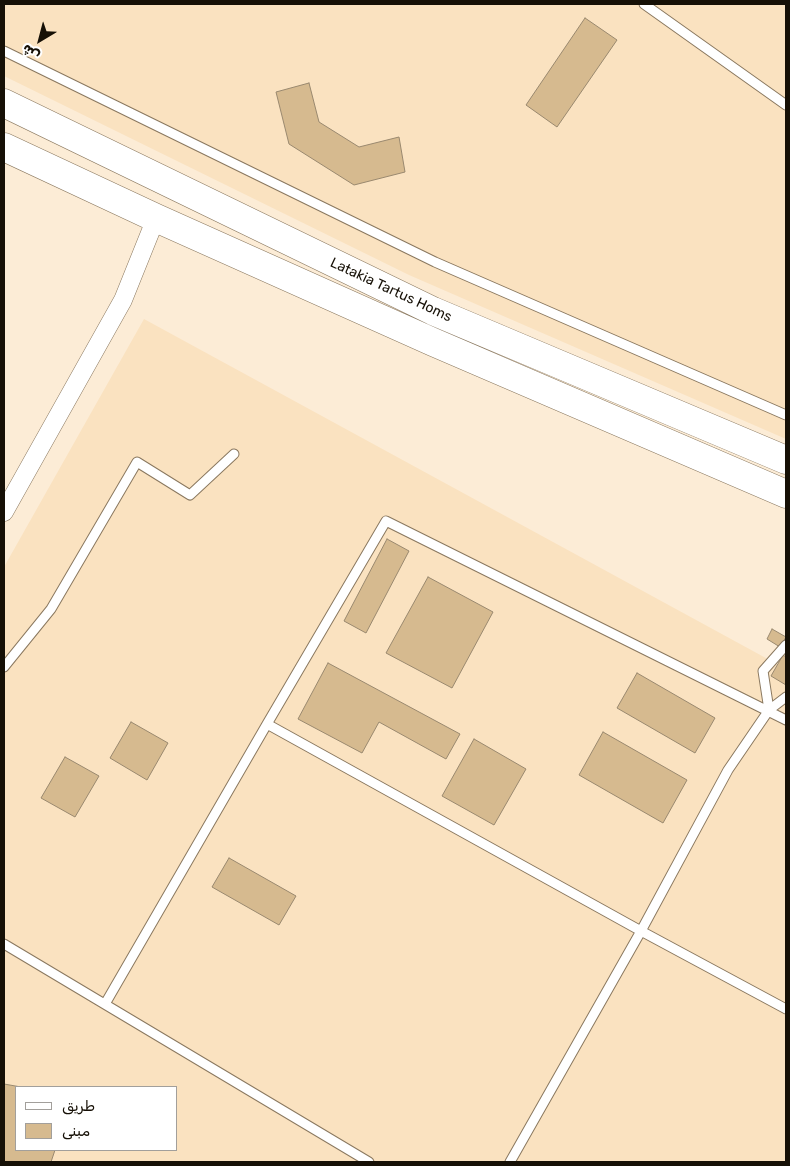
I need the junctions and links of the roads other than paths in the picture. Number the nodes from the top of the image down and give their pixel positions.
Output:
1 (644, 4) edge
2 (4, 51) edge
3 (4, 104) edge
4 (786, 106) edge
5 (4, 147) edge
6 (156, 218) junction
7 (786, 415) edge
8 (234, 454) dead end
9 (786, 460) edge
10 (786, 494) edge
11 (4, 512) edge
12 (786, 645) edge
13 (4, 667) edge
14 (786, 697) edge
15 (768, 710) junction
16 (786, 720) edge
17 (267, 724) junction
18 (641, 931) junction
19 (4, 944) edge
20 (105, 1004) junction
21 (786, 1009) edge
22 (369, 1162) edge
23 (510, 1162) edge

1 - 4 lane
2 - 7 lane
3 - 9 highway, Latakia Tartus Homs
5 - 6 highway
6 - 10 highway
6 - 11 street
8 - 13 lane
12 - 15 lane
14 - 15 lane
15 - 16 lane
15 - 17 lane
15 - 18 lane
17 - 18 lane
17 - 20 lane
18 - 21 lane
18 - 23 lane
19 - 20 lane
20 - 22 lane

